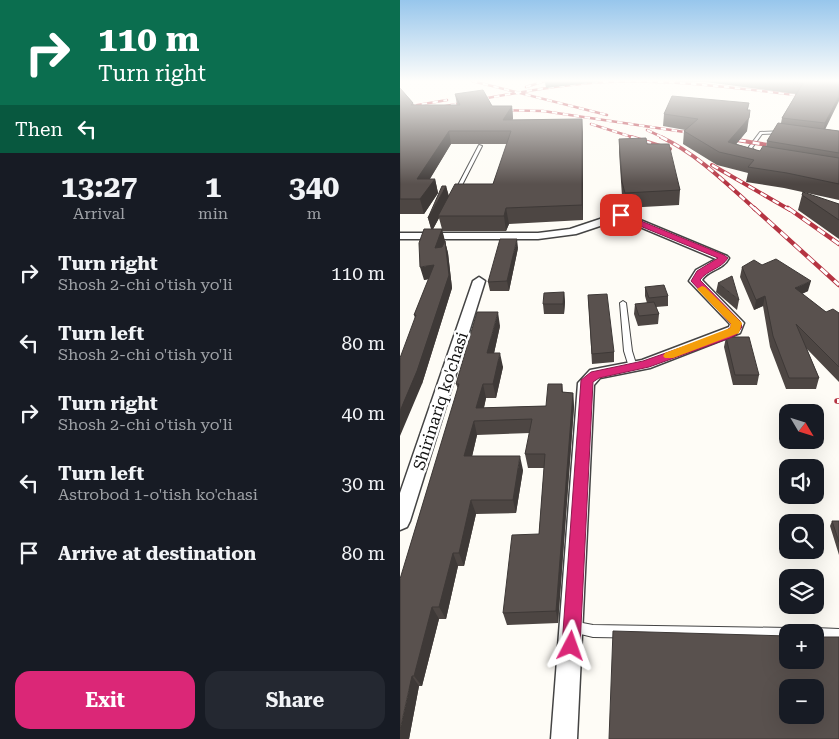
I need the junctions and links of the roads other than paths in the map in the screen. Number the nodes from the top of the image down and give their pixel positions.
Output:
1 (793, 134) edge
2 (480, 146) dead end
3 (764, 158) edge
4 (454, 198) edge
5 (400, 236) edge
6 (479, 281) dead end
7 (624, 303) dead end
8 (633, 367) junction
9 (400, 521) edge
10 (572, 627) junction
11 (779, 634) edge
12 (824, 634) edge
13 (839, 634) edge
14 (564, 739) edge

1 - 3 lane
2 - 4 lane
5 - 8 street
6 - 9 street, Shirinariq ko'chasi
7 - 8 lane
8 - 10 street
10 - 11 lane
10 - 14 street
12 - 13 lane

